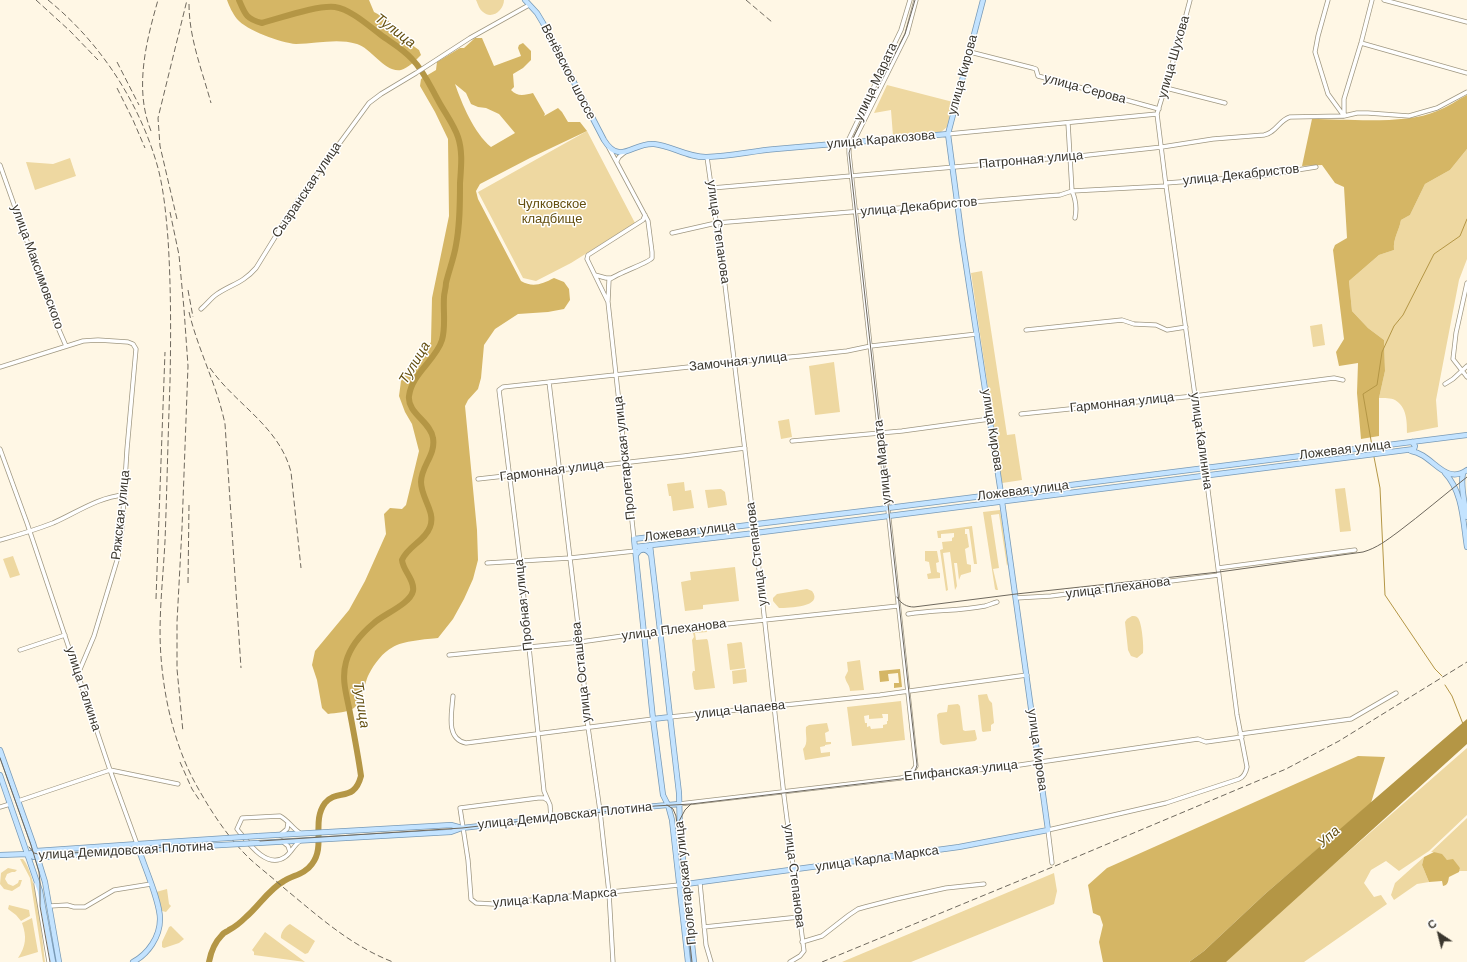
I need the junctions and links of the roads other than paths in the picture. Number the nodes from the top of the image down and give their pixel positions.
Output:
1 (525, 0) edge
2 (910, 0) edge
3 (916, 0) edge
4 (983, 0) edge
5 (1190, 0) edge
6 (1328, 0) edge
7 (1372, 0) edge
8 (1384, 0) edge
9 (529, 4) junction
10 (905, 17) junction
11 (912, 18) junction
12 (1467, 22) edge
13 (1361, 43) junction
14 (970, 52) junction
15 (1467, 73) edge
16 (1166, 88) junction
17 (1467, 92) edge
18 (1224, 103) dead end
19 (1159, 109) junction
20 (1157, 114) junction
21 (1344, 116) junction
22 (1068, 123) junction
23 (948, 134) junction
24 (850, 144) junction
25 (608, 147) junction
26 (1162, 147) junction
27 (626, 151) junction
28 (707, 157) junction
29 (1070, 157) junction
30 (617, 163) junction
31 (0, 165) edge
32 (952, 166) junction
33 (1316, 167) dead end
34 (851, 176) junction
35 (1166, 184) junction
36 (712, 188) junction
37 (1072, 191) junction
38 (958, 204) junction
39 (855, 212) junction
40 (645, 215) junction
41 (1076, 218) dead end
42 (716, 223) junction
43 (672, 233) dead end
44 (595, 275) junction
45 (612, 277) junction
46 (1467, 282) edge
47 (608, 302) junction
48 (201, 309) dead end
49 (1186, 327) junction
50 (1026, 330) dead end
51 (977, 334) junction
52 (66, 346) junction
53 (870, 346) junction
54 (735, 362) junction
55 (1467, 366) edge
56 (0, 367) edge
57 (1463, 370) junction
58 (617, 375) junction
59 (1467, 377) edge
60 (1343, 380) dead end
61 (549, 382) junction
62 (1445, 384) dead end
63 (499, 390) joint
64 (1194, 396) junction
65 (1021, 414) dead end
66 (990, 419) junction
67 (880, 433) junction
68 (1467, 435) edge
69 (792, 441) dead end
70 (1412, 442) junction
71 (745, 448) junction
72 (1358, 448) junction
73 (0, 449) edge
74 (1402, 451) junction
75 (1359, 456) junction
76 (626, 462) junction
77 (1205, 468) junction
78 (560, 470) junction
79 (1465, 472) edge
80 (1446, 473) junction
81 (1206, 475) junction
82 (509, 476) junction
83 (478, 479) dead end
84 (1001, 494) junction
85 (124, 495) junction
86 (1002, 502) junction
87 (888, 508) junction
88 (832, 515) junction
89 (888, 516) junction
90 (1467, 517) edge
91 (832, 523) junction
92 (754, 525) junction
93 (30, 532) junction
94 (755, 533) junction
95 (634, 539) junction
96 (0, 540) edge
97 (650, 545) junction
98 (1467, 547) edge
99 (1355, 550) dead end
100 (635, 551) junction
101 (651, 554) junction
102 (570, 558) junction
103 (520, 561) junction
104 (487, 563) dead end
105 (1218, 568) junction
106 (1219, 575) junction
107 (1016, 598) junction
108 (997, 602) dead end
109 (898, 606) junction
110 (908, 614) dead end
111 (765, 620) junction
112 (660, 631) junction
113 (644, 633) junction
114 (65, 635) junction
115 (580, 642) junction
116 (528, 647) junction
117 (20, 650) dead end
118 (449, 655) dead end
119 (78, 674) junction
120 (1027, 675) junction
121 (908, 692) junction
122 (1396, 693) dead end
123 (453, 696) dead end
124 (774, 706) junction
125 (670, 717) junction
126 (653, 719) junction
127 (588, 727) junction
128 (538, 734) junction
129 (1241, 735) junction
130 (0, 750) edge
131 (1039, 762) junction
132 (1247, 767) joint
133 (110, 770) junction
134 (0, 775) edge
135 (910, 775) junction
136 (178, 784) dead end
137 (783, 791) junction
138 (18, 801) junction
139 (548, 801) junction
140 (10, 804) junction
141 (678, 804) junction
142 (668, 805) junction
143 (0, 807) edge
144 (600, 811) junction
145 (551, 818) junction
146 (288, 822) junction
147 (462, 828) junction
148 (383, 829) junction
149 (1048, 830) junction
150 (300, 834) junction
151 (280, 835) junction
152 (387, 836) junction
153 (301, 840) junction
154 (281, 841) junction
155 (137, 844) junction
156 (139, 850) junction
157 (36, 851) junction
158 (290, 852) junction
159 (28, 854) junction
160 (0, 855) edge
161 (38, 857) junction
162 (1052, 862) dead end
163 (793, 871) junction
164 (36, 879) junction
165 (700, 883) junction
166 (151, 884) junction
167 (984, 884) dead end
168 (679, 885) junction
169 (686, 885) junction
170 (609, 893) junction
171 (50, 906) junction
172 (799, 917) junction
173 (704, 927) junction
174 (802, 942) junction
175 (49, 962) edge
176 (53, 962) edge
177 (59, 962) edge
178 (133, 962) edge
179 (613, 962) edge
180 (688, 962) edge
181 (694, 962) edge
182 (711, 962) edge
183 (790, 962) edge

1 - 9 main road, Венёвское шоссе
2 - 10 street, улица Марата
3 - 11 street, улица Марата
4 - 14 main road, улица Кирова
5 - 16 street, улица Шухова
6 - 21 street
7 - 13 street
8 - 12 street
9 - 25 main road, Венёвское шоссе
9 - 48 street, Сызранская улица
10 - 11 street
10 - 24 street, улица Марата
11 - 24 street, улица Марата
13 - 15 street
13 - 21 street
14 - 19 street, улица Серова
14 - 23 main road, улица Кирова
16 - 18 street
16 - 19 street, улица Шухова
17 - 21 street, Патронная улица
19 - 20 street, улица Шухова
20 - 22 street, улица Каракозова
20 - 26 street, улица Калинина
21 - 26 street, Патронная улица
22 - 23 street, улица Каракозова
22 - 29 street
23 - 24 main road, улица Каракозова
23 - 32 main road, улица Кирова
24 - 28 main road, улица Каракозова
24 - 34 street, улица Марата
25 - 27 main road, улица Каракозова
25 - 30 street
26 - 29 street, Патронная улица
26 - 35 street, улица Калинина
27 - 28 main road, улица Каракозова
27 - 30 street
28 - 36 street, улица Степанова
29 - 32 street, Патронная улица
29 - 37 street
30 - 40 street
31 - 52 street, улица Максимовского
32 - 34 street, Патронная улица
32 - 38 main road, улица Кирова
33 - 35 street, улица Декабристов
34 - 36 street, Патронная улица
34 - 39 street, улица Марата
35 - 37 street, улица Декабристов
35 - 49 street, улица Калинина
36 - 42 street, улица Степанова
37 - 38 street, улица Декабристов
37 - 41 street
38 - 39 street, улица Декабристов
38 - 51 main road, улица Кирова
39 - 42 street, улица Декабристов
39 - 53 street, улица Марата
40 - 44 street, Пролетарская улица
40 - 45 street
42 - 43 street, улица Декабристов
42 - 54 street, улица Степанова
44 - 45 street
44 - 47 street, Пролетарская улица
45 - 47 street
46 - 57 street
47 - 58 street, Пролетарская улица
49 - 50 street
49 - 64 street, улица Калинина
51 - 53 street, Замочная улица
51 - 66 main road, улица Кирова
52 - 56 street
52 - 85 street, Ряжская улица
53 - 54 street, Замочная улица
53 - 67 street, улица Марата
54 - 58 street, Замочная улица
54 - 71 street, улица Степанова
55 - 57 street
57 - 59 street
57 - 62 street
58 - 61 street, Замочная улица
58 - 76 street, Пролетарская улица
60 - 64 street, Гармонная улица
61 - 63 street, Замочная улица
61 - 78 street, улица Осташёва
63 - 82 street, Пробная улица
64 - 65 street, Гармонная улица
64 - 77 street, улица Калинина
66 - 67 street
66 - 84 main road, улица Кирова
67 - 69 street
67 - 87 street, улица Марата
68 - 70 main road, Ложевая улица
70 - 72 main road, Ложевая улица
70 - 74 main road, Ложевая улица
71 - 76 street, Гармонная улица
71 - 92 street, улица Степанова
72 - 75 main road
72 - 77 main road, Ложевая улица
73 - 93 street, улица Галкина
74 - 75 main road, Ложевая улица
74 - 80 main road, Ложевая улица
75 - 81 main road, Ложевая улица
76 - 78 street, Гармонная улица
76 - 95 street, Пролетарская улица
77 - 81 main road, улица Калинина
77 - 84 main road, Ложевая улица
78 - 82 street, Гармонная улица
78 - 102 street, улица Осташёва
79 - 80 main road
79 - 90 main road
80 - 98 main road, Ложевая улица
81 - 86 main road, Ложевая улица
81 - 105 street, улица Калинина
82 - 83 street, Гармонная улица
82 - 103 street, Пробная улица
84 - 86 main road, улица Кирова
84 - 87 main road, Ложевая улица
85 - 93 street
85 - 119 street, Ряжская улица
86 - 89 main road, Ложевая улица
86 - 107 main road, улица Кирова
87 - 88 main road, Ложевая улица
87 - 89 street, улица Марата
88 - 91 main road
88 - 92 main road, Ложевая улица
89 - 91 main road, Ложевая улица
89 - 109 street, улица Марата
91 - 94 main road, Ложевая улица
92 - 94 main road, улица Степанова
92 - 95 main road, Ложевая улица
93 - 96 street
93 - 114 street, улица Галкина
94 - 97 main road, Ложевая улица
94 - 111 street, улица Степанова
95 - 100 main road, Пролетарская улица
97 - 100 main road, Ложевая улица
97 - 101 main road, Пролетарская улица
99 - 105 street
100 - 101 main road
100 - 102 street, Ложевая улица
100 - 113 main road, Пролетарская улица
101 - 112 main road, Пролетарская улица
102 - 103 street, Ложевая улица
102 - 115 street, улица Осташёва
103 - 104 street, Ложевая улица
103 - 116 street, Пробная улица
105 - 106 street, улица Калинина
106 - 107 street, улица Плеханова
106 - 129 street, улица Калинина
107 - 120 main road, улица Кирова
108 - 110 street
109 - 111 street, улица Плеханова
109 - 121 street, улица Марата
111 - 112 street, улица Плеханова
111 - 124 street, улица Степанова
112 - 113 main road, улица Плеханова
112 - 125 main road, Пролетарская улица
113 - 115 street, улица Плеханова
113 - 126 main road, Пролетарская улица
114 - 117 street
114 - 119 street, улица Галкина
115 - 116 street, улица Плеханова
115 - 127 street, улица Осташёва
116 - 118 street, улица Плеханова
116 - 128 street, Пробная улица
119 - 133 street, улица Галкина
120 - 121 street, улица Чапаева
120 - 131 main road, улица Кирова
121 - 124 street, улица Чапаева
121 - 135 street, улица Марата
122 - 129 street, Епифанская улица
123 - 128 street, улица Чапаева
124 - 125 street, улица Чапаева
124 - 137 street, улица Степанова
125 - 126 main road, улица Чапаева
125 - 141 main road, Пролетарская улица
126 - 127 street, улица Чапаева
126 - 142 main road, Пролетарская улица
127 - 128 street, улица Чапаева
127 - 144 street, улица Осташёва
128 - 139 street, Пробная улица
129 - 131 street, Епифанская улица
129 - 132 street, улица Калинина
130 - 138 main road
131 - 135 street, Епифанская улица
131 - 149 main road, улица Кирова
132 - 149 street, улица Карла Маркса
133 - 136 street
133 - 138 street
133 - 155 street, улица Галкина
134 - 140 main road
135 - 137 street, Епифанская улица
137 - 141 street, Епифанская улица
137 - 163 street, улица Степанова
138 - 140 main road
138 - 157 main road
139 - 145 street, Пробная улица
139 - 147 street, улица Демидовская Плотина
140 - 143 street
140 - 159 main road
141 - 142 main road, Пролетарская улица
141 - 169 main road, Пролетарская улица
142 - 144 main road, улица Демидовская Плотина
142 - 168 main road, Пролетарская улица
144 - 145 main road, улица Демидовская Плотина
144 - 170 street, улица Осташёва
145 - 147 main road, улица Демидовская Плотина
146 - 150 street
146 - 151 street
146 - 158 street
147 - 148 main road, улица Демидовская Плотина
147 - 152 main road, улица Демидовская Плотина
147 - 170 street, улица Карла Маркса
148 - 150 main road, улица Демидовская Плотина
148 - 152 main road
149 - 162 street, улица Кирова
149 - 163 main road, улица Карла Маркса
150 - 151 main road, улица Демидовская Плотина
151 - 155 main road, улица Демидовская Плотина, bridge
152 - 153 main road, улица Демидовская Плотина
153 - 154 main road, улица Демидовская Плотина
153 - 158 street
154 - 156 main road, улица Демидовская Плотина, bridge
154 - 158 street
155 - 156 main road, улица Галкина
155 - 157 main road, улица Демидовская Плотина
156 - 161 main road, улица Демидовская Плотина
156 - 166 main road, улица Галкина
157 - 159 main road, улица Демидовская Плотина
157 - 161 main road
159 - 160 main road
159 - 161 main road, улица Демидовская Плотина
159 - 164 main road
161 - 171 main road
163 - 165 main road, улица Карла Маркса
163 - 172 street, улица Степанова
164 - 175 street
164 - 176 main road
165 - 169 main road, улица Карла Маркса
165 - 173 street, Пролетарская улица
166 - 171 street
166 - 178 main road, улица Галкина
167 - 174 street
168 - 169 main road, улица Карла Маркса
168 - 170 street, улица Карла Маркса
168 - 180 main road, Пролетарская улица
169 - 181 main road, Пролетарская улица
170 - 179 street, улица Осташёва
171 - 177 main road
172 - 173 street
172 - 174 street, улица Степанова
173 - 182 street, Пролетарская улица
174 - 183 street, улица Степанова

